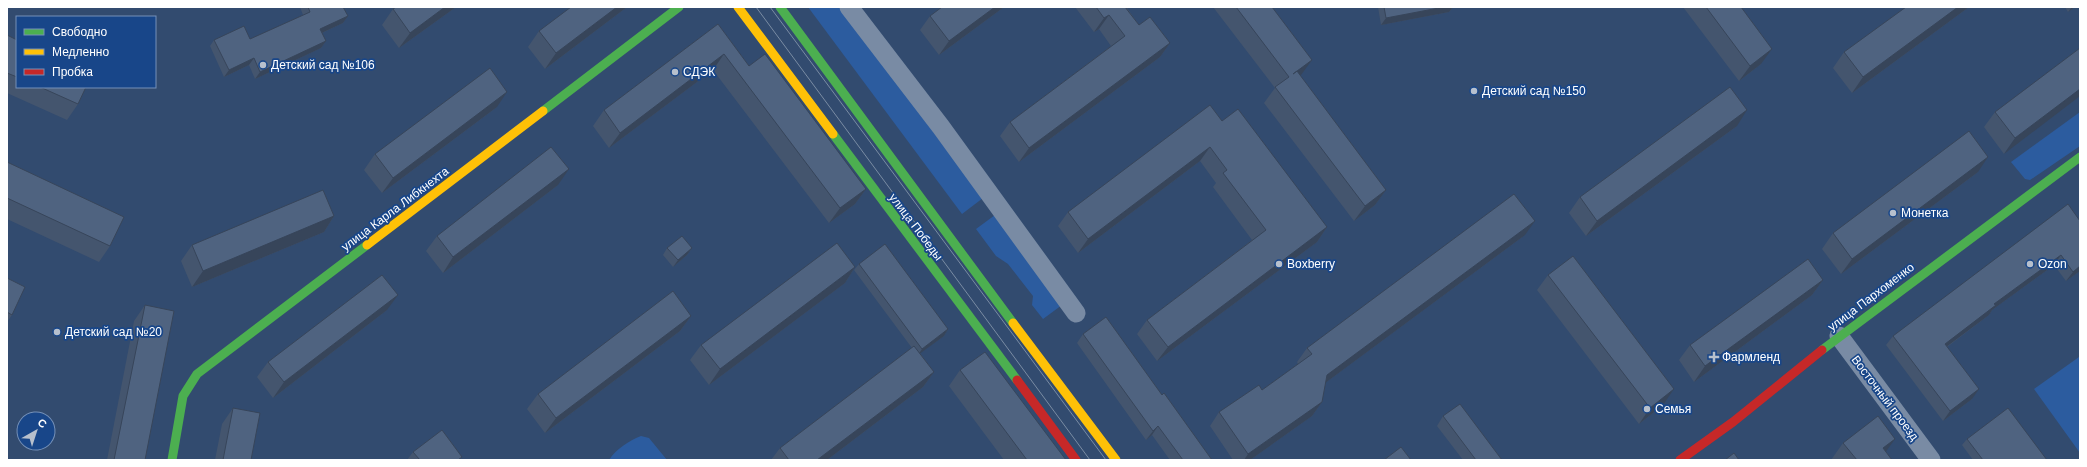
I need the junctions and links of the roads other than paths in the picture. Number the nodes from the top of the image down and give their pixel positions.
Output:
1 (679, 7) edge
2 (738, 7) edge
3 (780, 7) edge
4 (849, 7) edge
5 (2080, 157) edge
6 (1076, 313) dead end
7 (1839, 336) junction
8 (172, 460) edge
9 (1076, 460) edge
10 (1116, 460) edge
11 (1680, 460) edge
12 (1931, 460) edge

1 - 8 street, улица Карла Либкнехта
2 - 9 street, улица Победы
3 - 10 street, улица Победы
4 - 6 street
5 - 7 street, улица Пархоменко
7 - 11 street, улица Пархоменко
7 - 12 street, Восточный проезд

